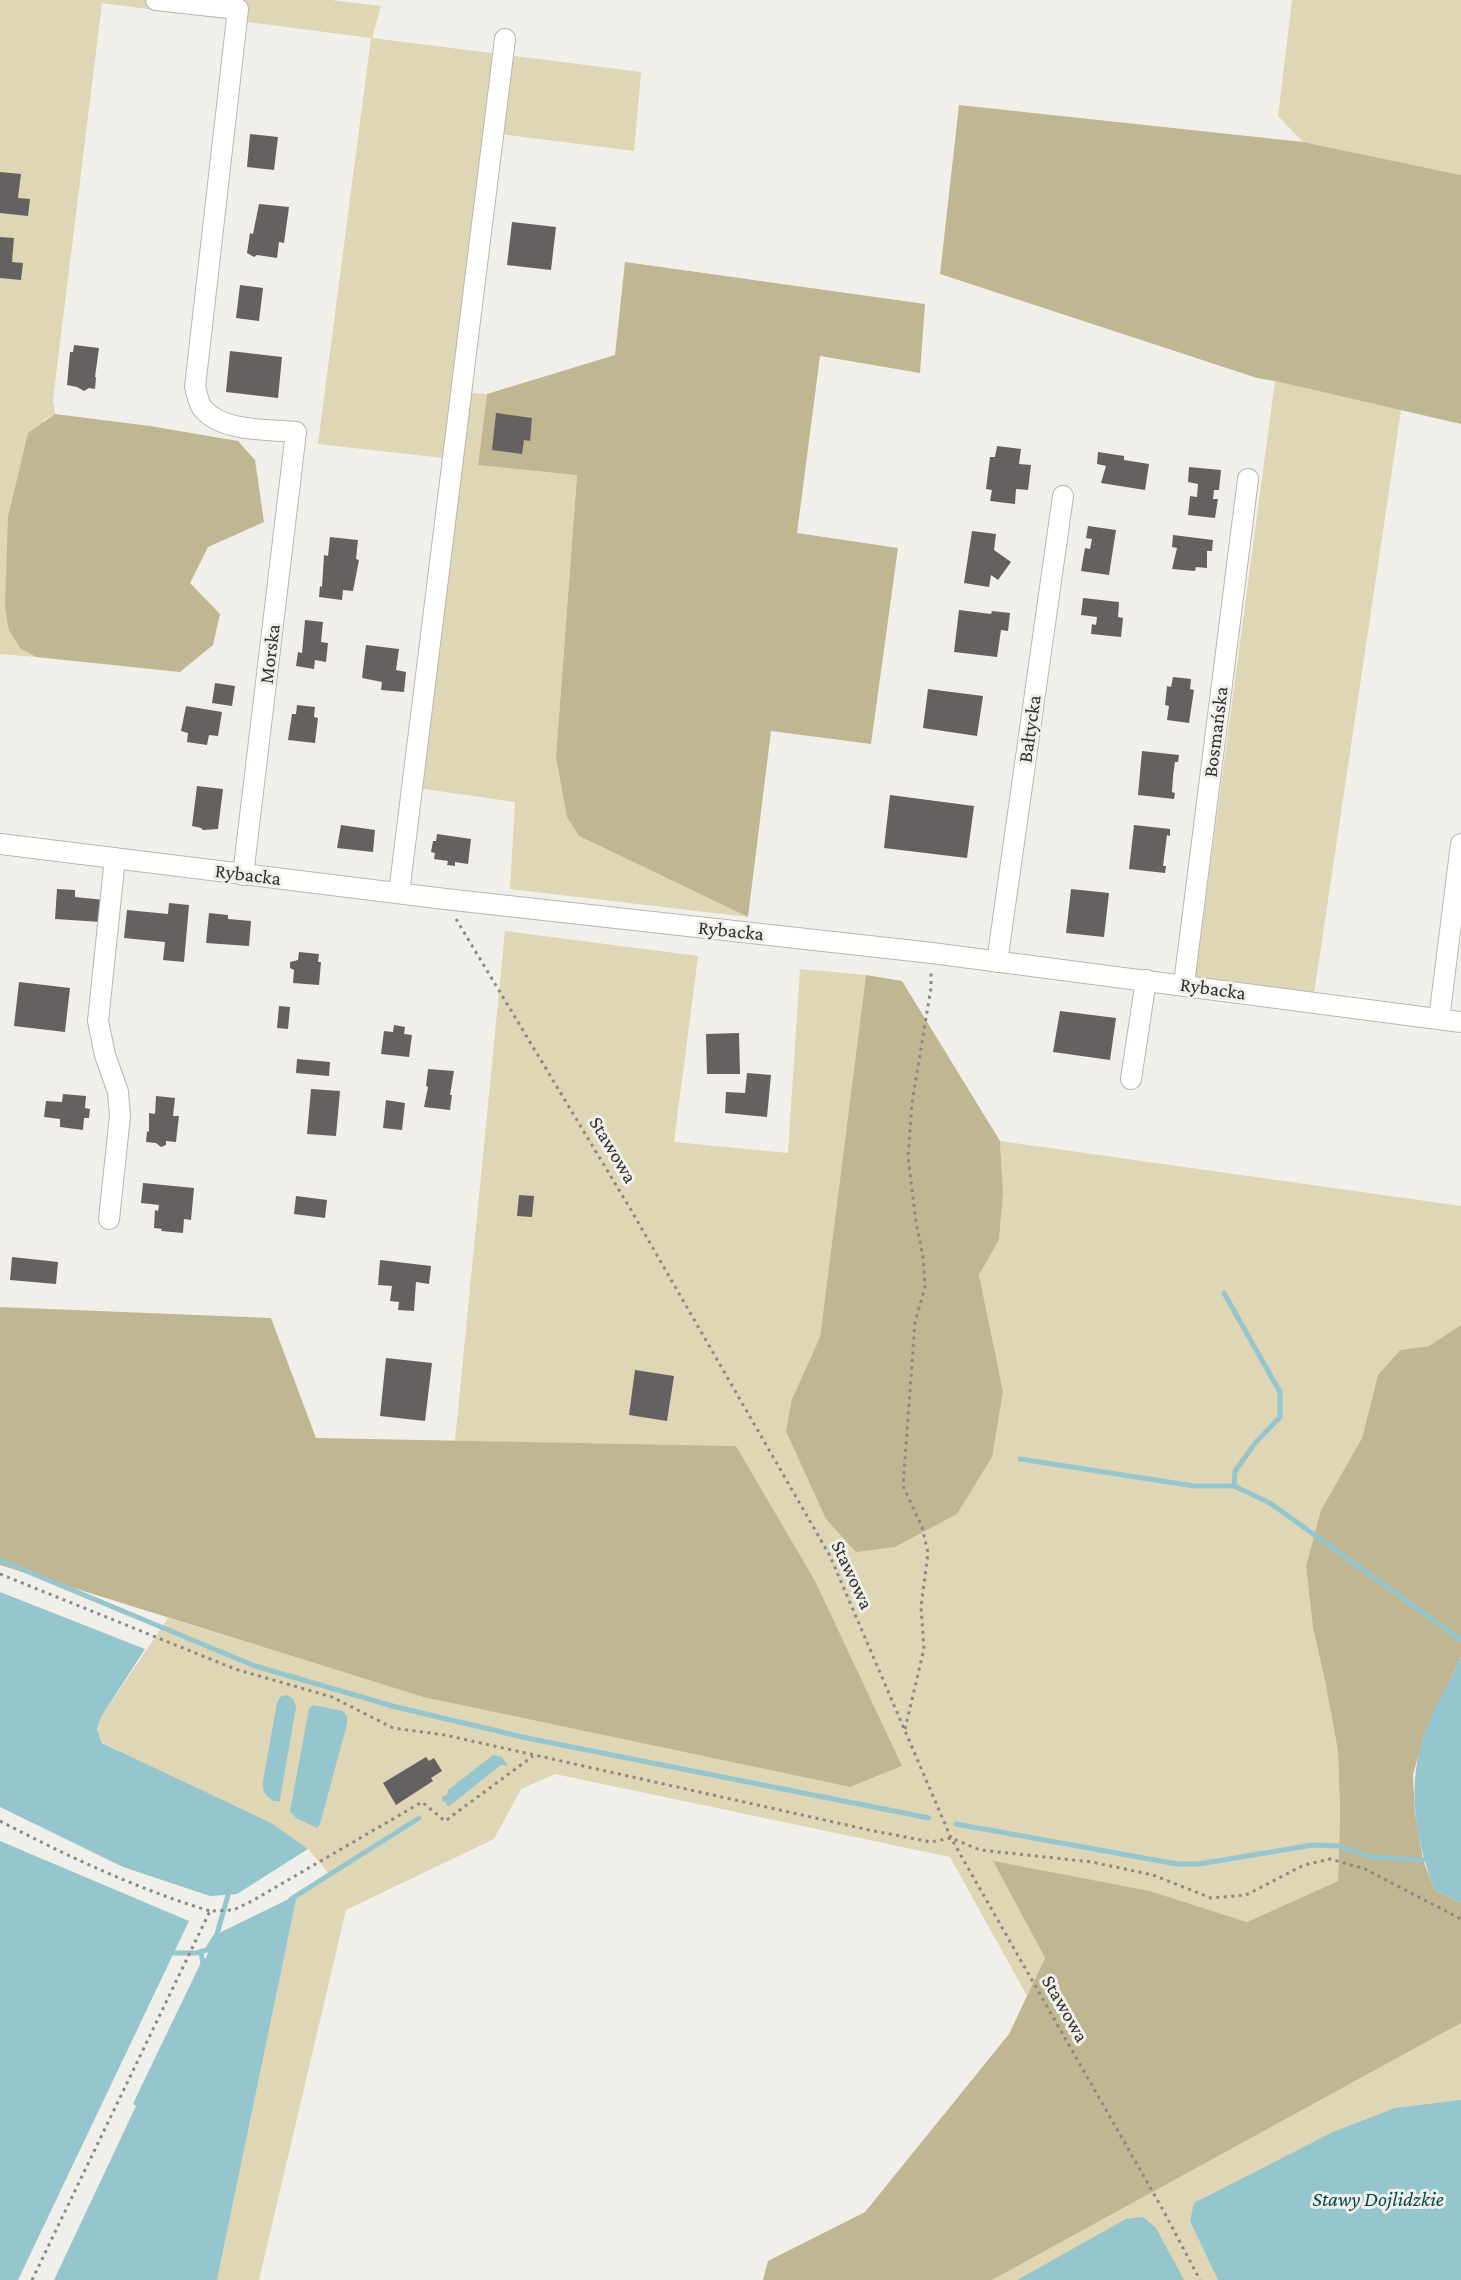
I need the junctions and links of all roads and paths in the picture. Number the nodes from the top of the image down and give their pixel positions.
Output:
1 (156, 0) edge
2 (504, 39) dead end
3 (1248, 479) dead end
4 (1064, 496) dead end
5 (0, 844) edge
6 (1461, 844) edge
7 (115, 858) junction
8 (243, 875) junction
9 (399, 893) junction
10 (445, 899) junction
11 (932, 953) junction
12 (997, 962) junction
13 (1146, 980) junction
14 (1184, 984) junction
15 (1439, 1019) junction
16 (1461, 1022) edge
17 (1131, 1080) dead end
18 (109, 1219) dead end
19 (0, 1574) edge
20 (904, 1731) junction
21 (534, 1755) junction
22 (0, 1821) edge
23 (951, 1838) junction
24 (210, 1911) junction
25 (1461, 1919) edge
26 (32, 2280) edge
27 (1200, 2280) edge

1 - 8 street, Morska
2 - 9 street
3 - 14 street, Bosmańska
4 - 12 street, Bałtycka
5 - 7 street, Rybacka
6 - 15 street
7 - 8 street, Rybacka
7 - 18 street
8 - 9 street, Rybacka
9 - 10 street, Rybacka
10 - 11 street, Rybacka
10 - 20 path, Stawowa
11 - 12 street, Rybacka
11 - 20 path
12 - 13 street, Rybacka
13 - 14 street, Rybacka
13 - 17 street
14 - 15 street, Rybacka
15 - 16 street, Rybacka
19 - 21 path
20 - 23 path, Stawowa
21 - 23 path
21 - 24 path
22 - 24 path
23 - 25 path
23 - 27 path, Stawowa
24 - 26 path

